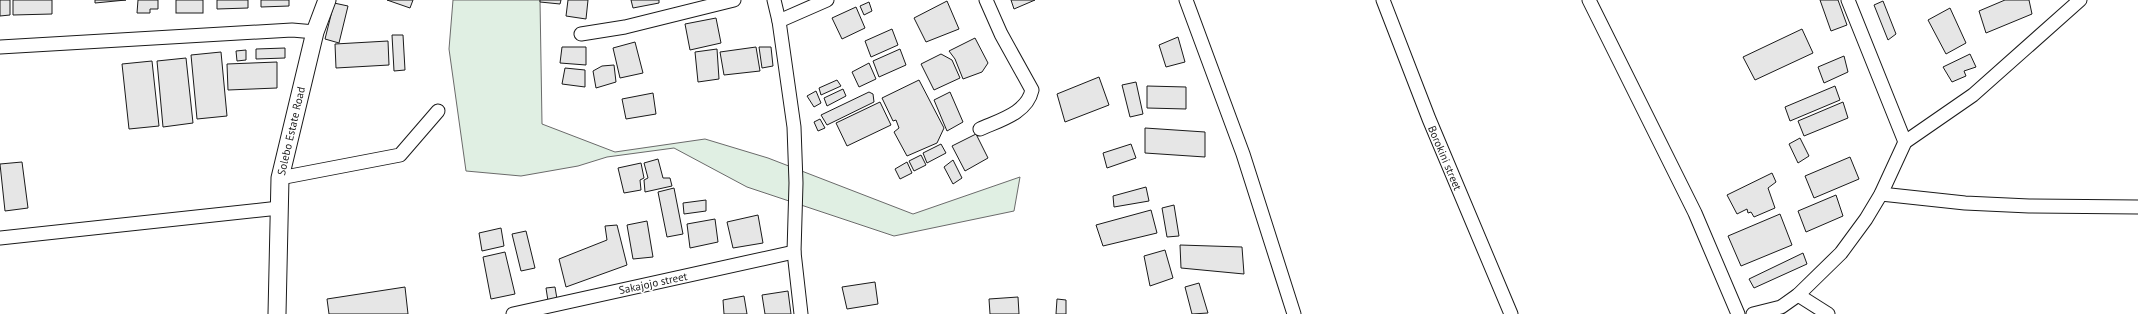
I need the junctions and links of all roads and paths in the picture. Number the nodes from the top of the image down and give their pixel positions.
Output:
1 (327, 0) edge
2 (734, 0) edge
3 (774, 0) edge
4 (827, 0) edge
5 (986, 0) edge
6 (1186, 0) edge
7 (1384, 0) edge
8 (1589, 0) edge
9 (1848, 0) edge
10 (2077, 1) edge
11 (779, 21) junction
12 (315, 32) junction
13 (581, 34) dead end
14 (0, 47) edge
15 (438, 111) dead end
16 (980, 130) dead end
17 (1905, 142) junction
18 (280, 178) junction
19 (1881, 194) junction
20 (2138, 207) edge
21 (279, 208) junction
22 (0, 238) edge
23 (794, 252) junction
24 (1798, 295) junction
25 (1780, 311) edge
26 (277, 314) edge
27 (513, 314) edge
28 (801, 314) edge
29 (1294, 314) edge
30 (1511, 314) edge
31 (1738, 314) edge
32 (1753, 314) edge
33 (1828, 314) edge

1 - 12 street, Solebo Estate Road
2 - 13 street
3 - 11 street
4 - 11 street
5 - 16 street
6 - 29 street
7 - 30 street, Borokini street
8 - 31 street
9 - 17 street
10 - 17 street
11 - 23 street
12 - 14 street
12 - 18 street, Solebo Estate Road
15 - 18 street
17 - 19 street
18 - 21 street, Solebo Estate Road
19 - 20 street
19 - 24 street
21 - 22 street
21 - 26 street, Solebo Estate Road
23 - 27 street, Sakajojo street
23 - 28 street
24 - 25 street
24 - 33 street
25 - 32 street

